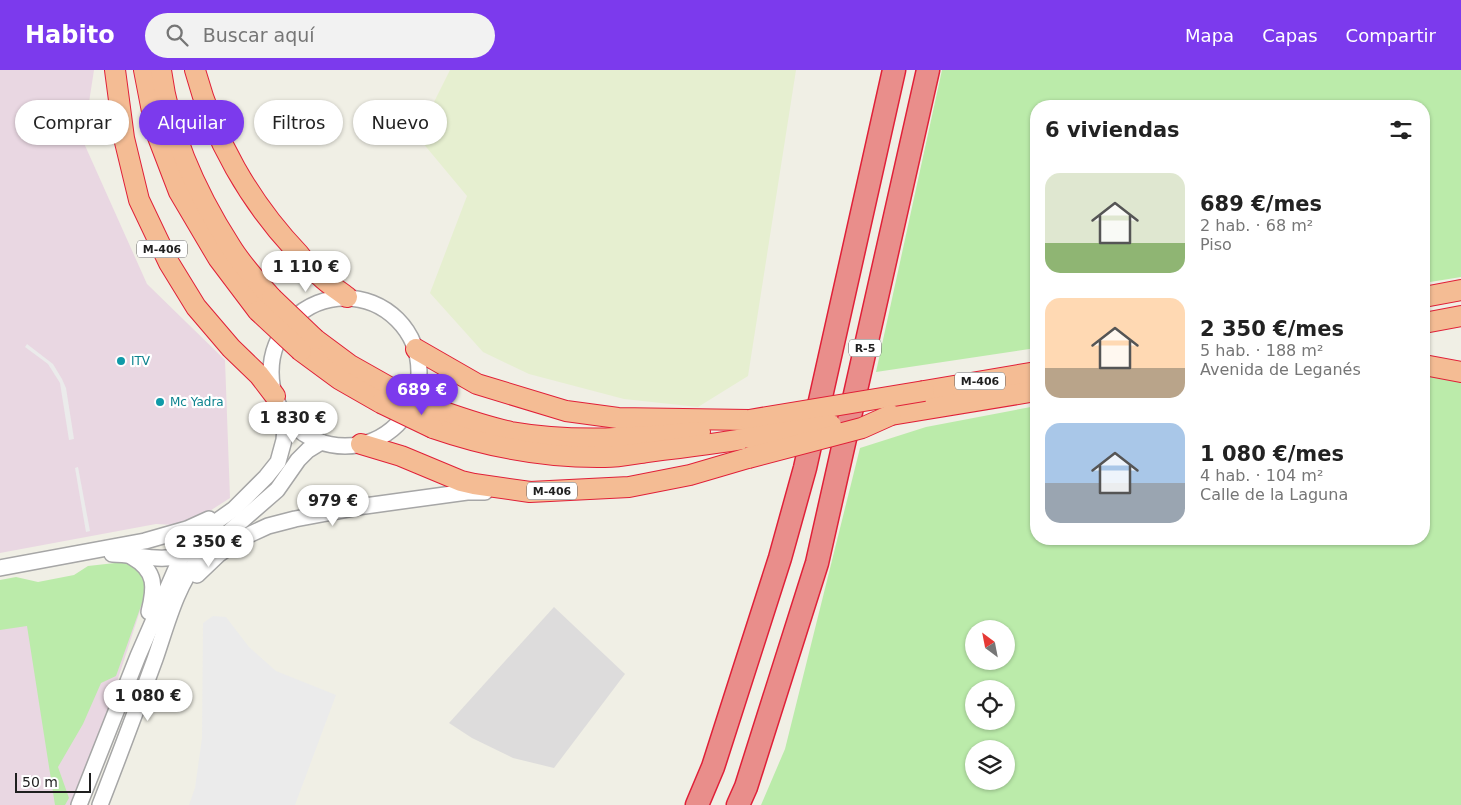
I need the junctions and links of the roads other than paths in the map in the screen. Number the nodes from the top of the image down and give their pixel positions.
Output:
1 (115, 70) edge
2 (144, 70) edge
3 (161, 70) edge
4 (195, 70) edge
5 (894, 70) edge
6 (928, 70) edge
7 (1461, 290) edge
8 (1430, 296) edge
9 (347, 297) junction
10 (1461, 300) edge
11 (265, 304) junction
12 (1430, 305) edge
13 (1461, 316) edge
14 (1430, 321) edge
15 (416, 349) junction
16 (1430, 366) edge
17 (1461, 372) edge
18 (1030, 374) edge
19 (1030, 391) edge
20 (275, 396) junction
21 (927, 400) junction
22 (891, 415) junction
23 (286, 416) junction
24 (749, 429) junction
25 (321, 442) junction
26 (361, 444) junction
27 (254, 491) junction
28 (530, 492) junction
29 (254, 511) junction
30 (96, 551) junction
31 (126, 554) junction
32 (182, 555) junction
33 (0, 568) edge
34 (166, 627) junction
35 (138, 656) junction
36 (708, 779) junction
37 (79, 805) edge
38 (100, 805) edge
39 (689, 805) edge
40 (697, 805) edge
41 (738, 805) edge

1 - 20 highway, M-406
2 - 11 highway, M-406
3 - 11 highway, M-406
4 - 9 highway
5 - 36 highway, R-5
6 - 41 highway, R-5
7 - 8 highway
9 - 15 street
9 - 20 street
10 - 12 highway
11 - 24 highway, M-406, bridge
13 - 14 highway
15 - 24 highway, M-406
15 - 26 street
16 - 17 highway
18 - 21 highway, M-406
19 - 21 highway, M-406
20 - 23 street
21 - 22 highway, M-406
21 - 24 highway, M-406, bridge
22 - 24 highway, M-406, bridge
22 - 28 highway, M-406, bridge
23 - 25 street
23 - 27 street
25 - 26 street
25 - 29 street
26 - 28 highway, M-406
27 - 30 street
27 - 32 street
28 - 34 street
29 - 32 street
29 - 34 street
30 - 31 street
30 - 33 street
31 - 32 street
31 - 35 street
32 - 35 street
34 - 38 street
35 - 37 street
36 - 39 highway
36 - 40 highway, R-5

